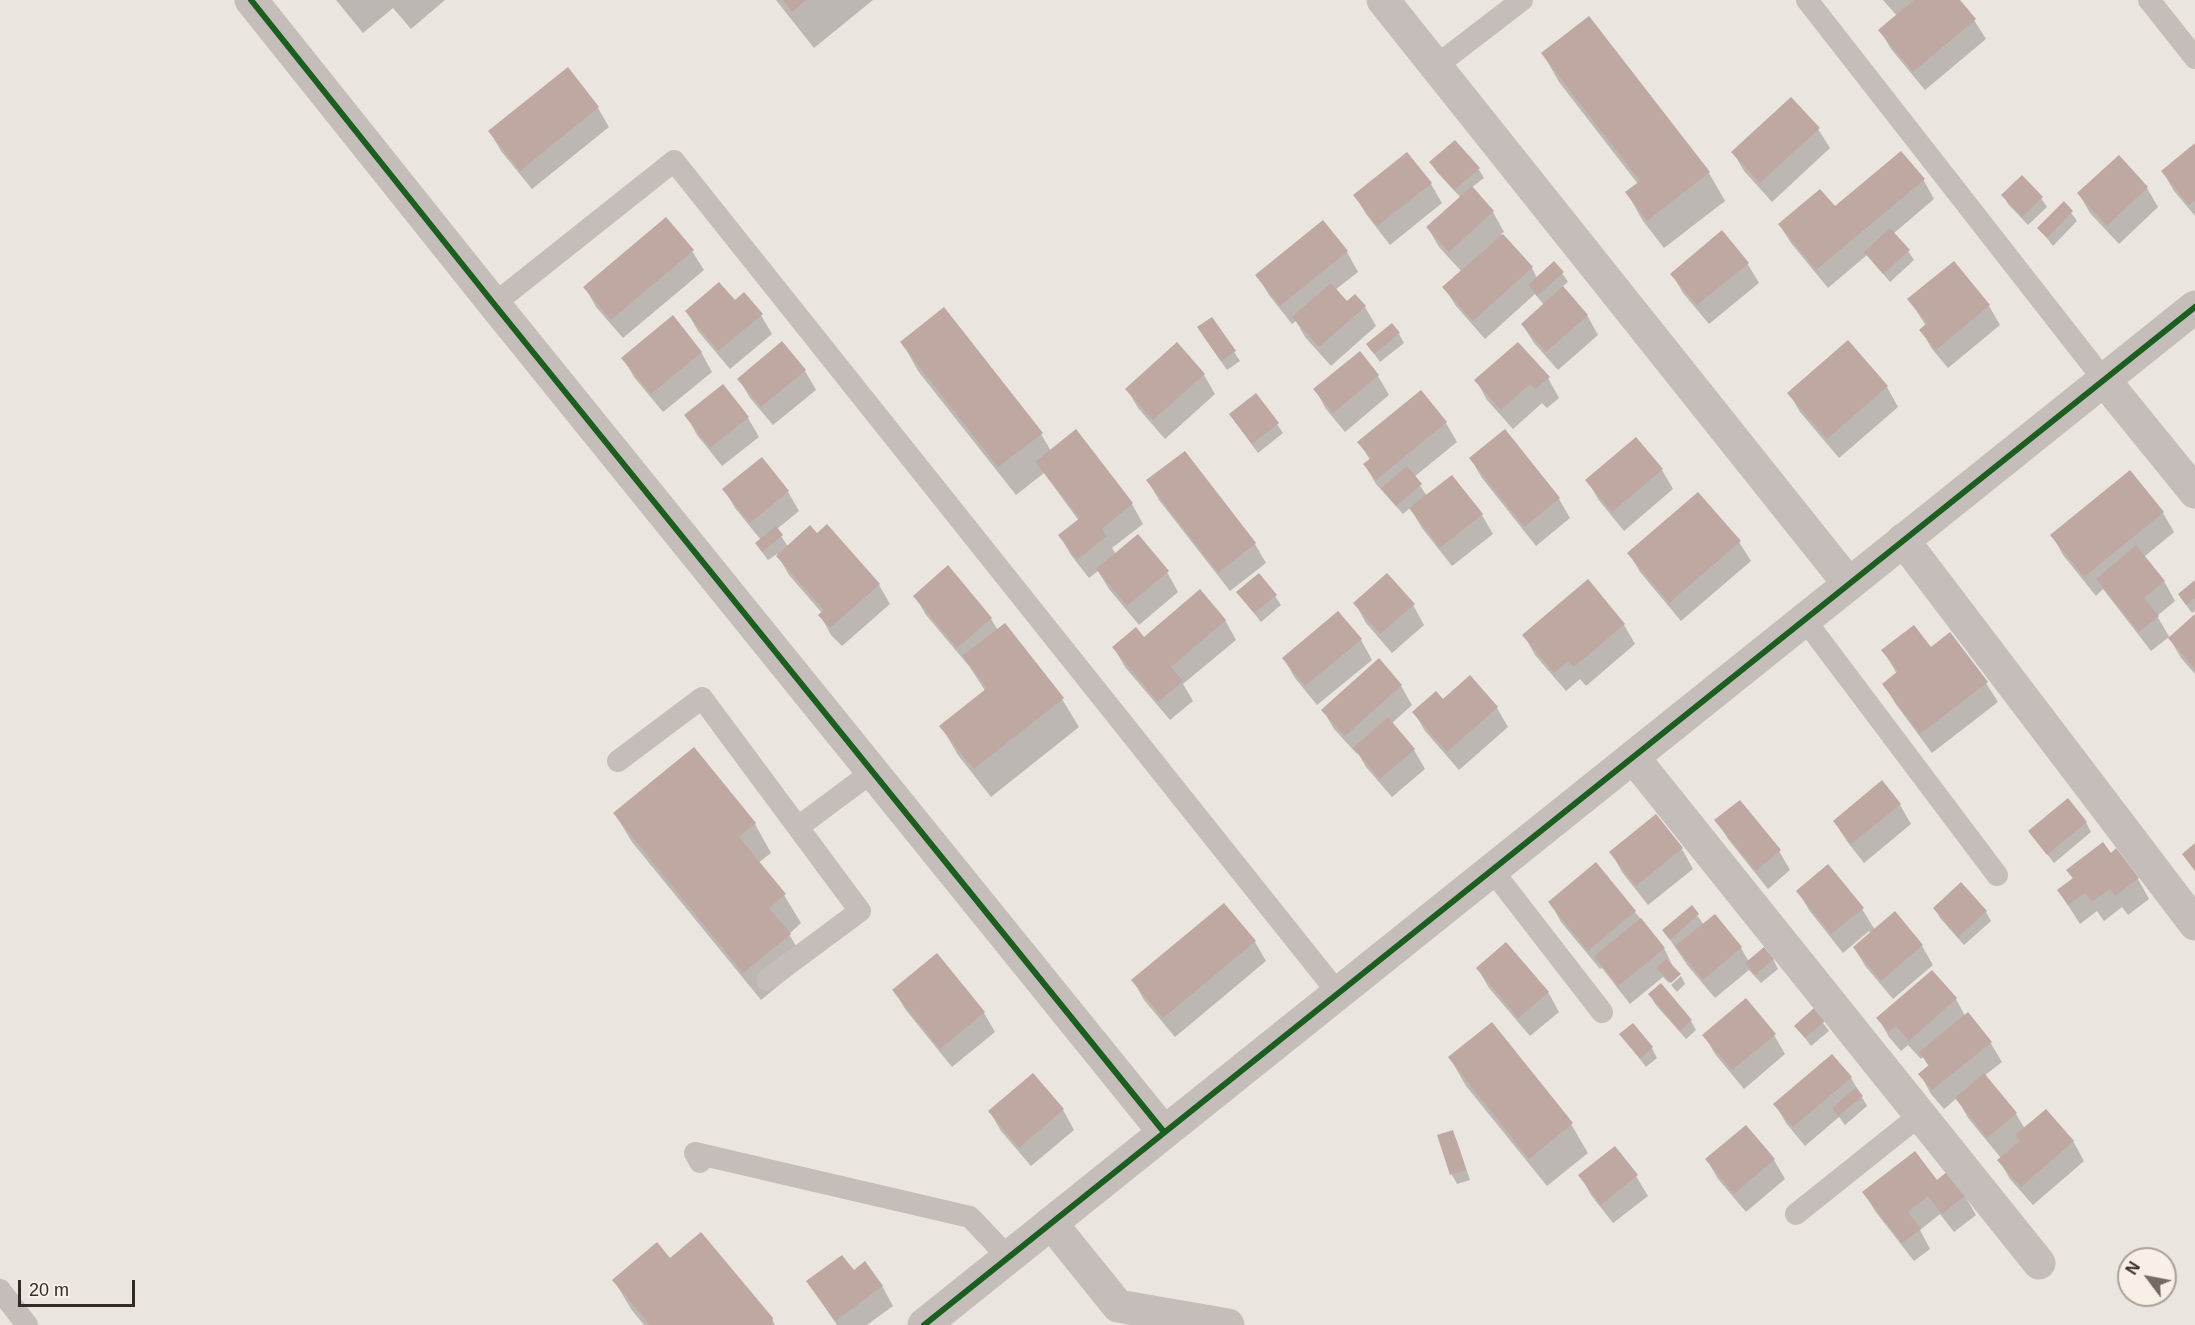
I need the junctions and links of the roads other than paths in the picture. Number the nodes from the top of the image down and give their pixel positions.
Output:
1 (251, 0) edge
2 (1383, 0) edge
3 (1521, 0) edge
4 (1807, 0) edge
5 (2149, 0) edge
6 (2195, 58) edge
7 (1437, 66) junction
8 (494, 304) junction
9 (2195, 307) edge
10 (2104, 380) junction
11 (2195, 492) edge
12 (1903, 540) junction
13 (1849, 584) junction
14 (1805, 620) junction
15 (1633, 758) junction
16 (618, 761) dead end
17 (873, 772) junction
18 (798, 827) junction
19 (1492, 870) junction
20 (1997, 875) dead end
21 (2195, 924) edge
22 (767, 980) dead end
23 (1338, 993) junction
24 (1602, 1012) dead end
25 (1920, 1116) junction
26 (1164, 1132) junction
27 (700, 1162) dead end
28 (1796, 1214) dead end
29 (1051, 1224) junction
30 (1008, 1257) junction
31 (2039, 1263) dead end
32 (0, 1290) edge
33 (1117, 1316) edge
34 (27, 1325) edge
35 (924, 1325) edge
36 (1228, 1325) edge

1 - 8 street
2 - 7 street
3 - 7 lane
4 - 10 lane
5 - 6 lane
7 - 13 street
8 - 17 street
8 - 23 lane
9 - 10 street
10 - 11 street
10 - 12 street
12 - 13 street
12 - 21 street
13 - 14 street
14 - 15 street
14 - 20 lane
15 - 19 street
15 - 25 street
16 - 18 lane
17 - 18 lane
17 - 26 street
18 - 22 lane
19 - 23 street
19 - 24 lane
23 - 26 street
25 - 28 lane
25 - 31 street
26 - 29 street
27 - 30 lane
29 - 30 street
29 - 33 street
30 - 35 street
32 - 34 lane
33 - 36 street

